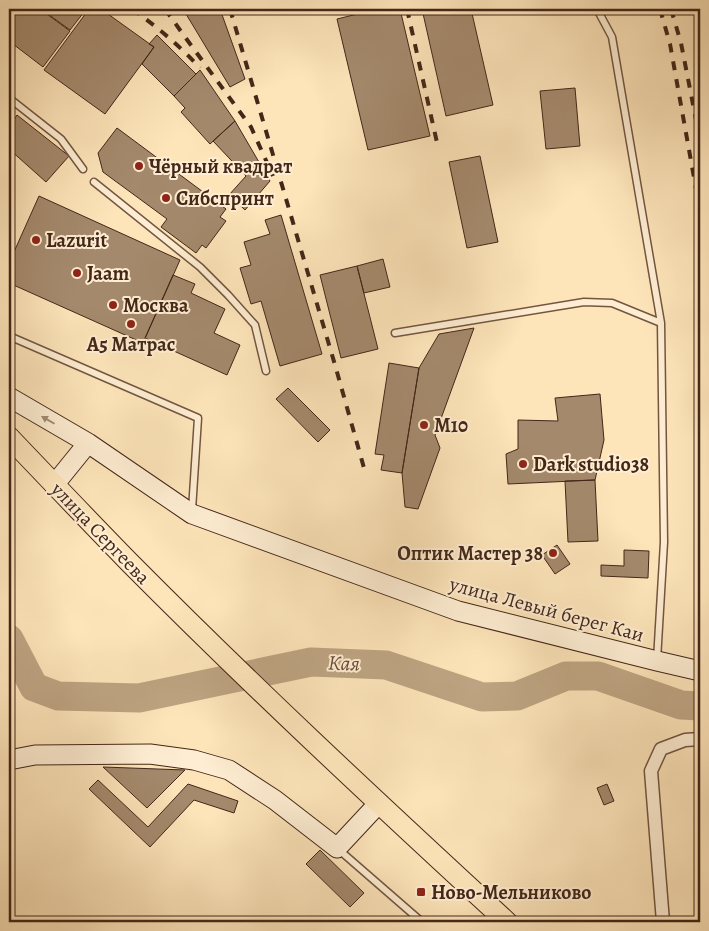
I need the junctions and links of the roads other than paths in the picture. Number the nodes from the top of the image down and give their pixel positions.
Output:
1 (597, 9) edge
2 (9, 98) edge
3 (83, 169) dead end
4 (94, 182) dead end
5 (662, 323) junction
6 (395, 332) dead end
7 (9, 336) edge
8 (266, 371) dead end
9 (9, 397) edge
10 (9, 437) edge
11 (88, 443) junction
12 (54, 485) junction
13 (192, 514) junction
14 (657, 661) junction
15 (700, 670) edge
16 (700, 739) edge
17 (9, 760) edge
18 (379, 803) junction
19 (337, 848) junction
20 (422, 922) edge
21 (507, 922) edge
22 (663, 922) edge

1 - 5 lane
2 - 3 lane
4 - 8 lane
5 - 6 lane
5 - 14 lane
7 - 13 lane
11 -> 9 street, улица Левый берег Каи
10 - 12 main road, улица Сергеева
11 - 12 street
11 - 13 street, улица Левый берег Каи
12 - 18 main road, улица Сергеева
13 - 14 street, улица Левый берег Каи
14 - 15 street, улица Левый берег Каи
16 - 22 street
17 - 19 street
18 - 19 street
18 - 21 main road, улица Сергеева
19 - 20 lane

